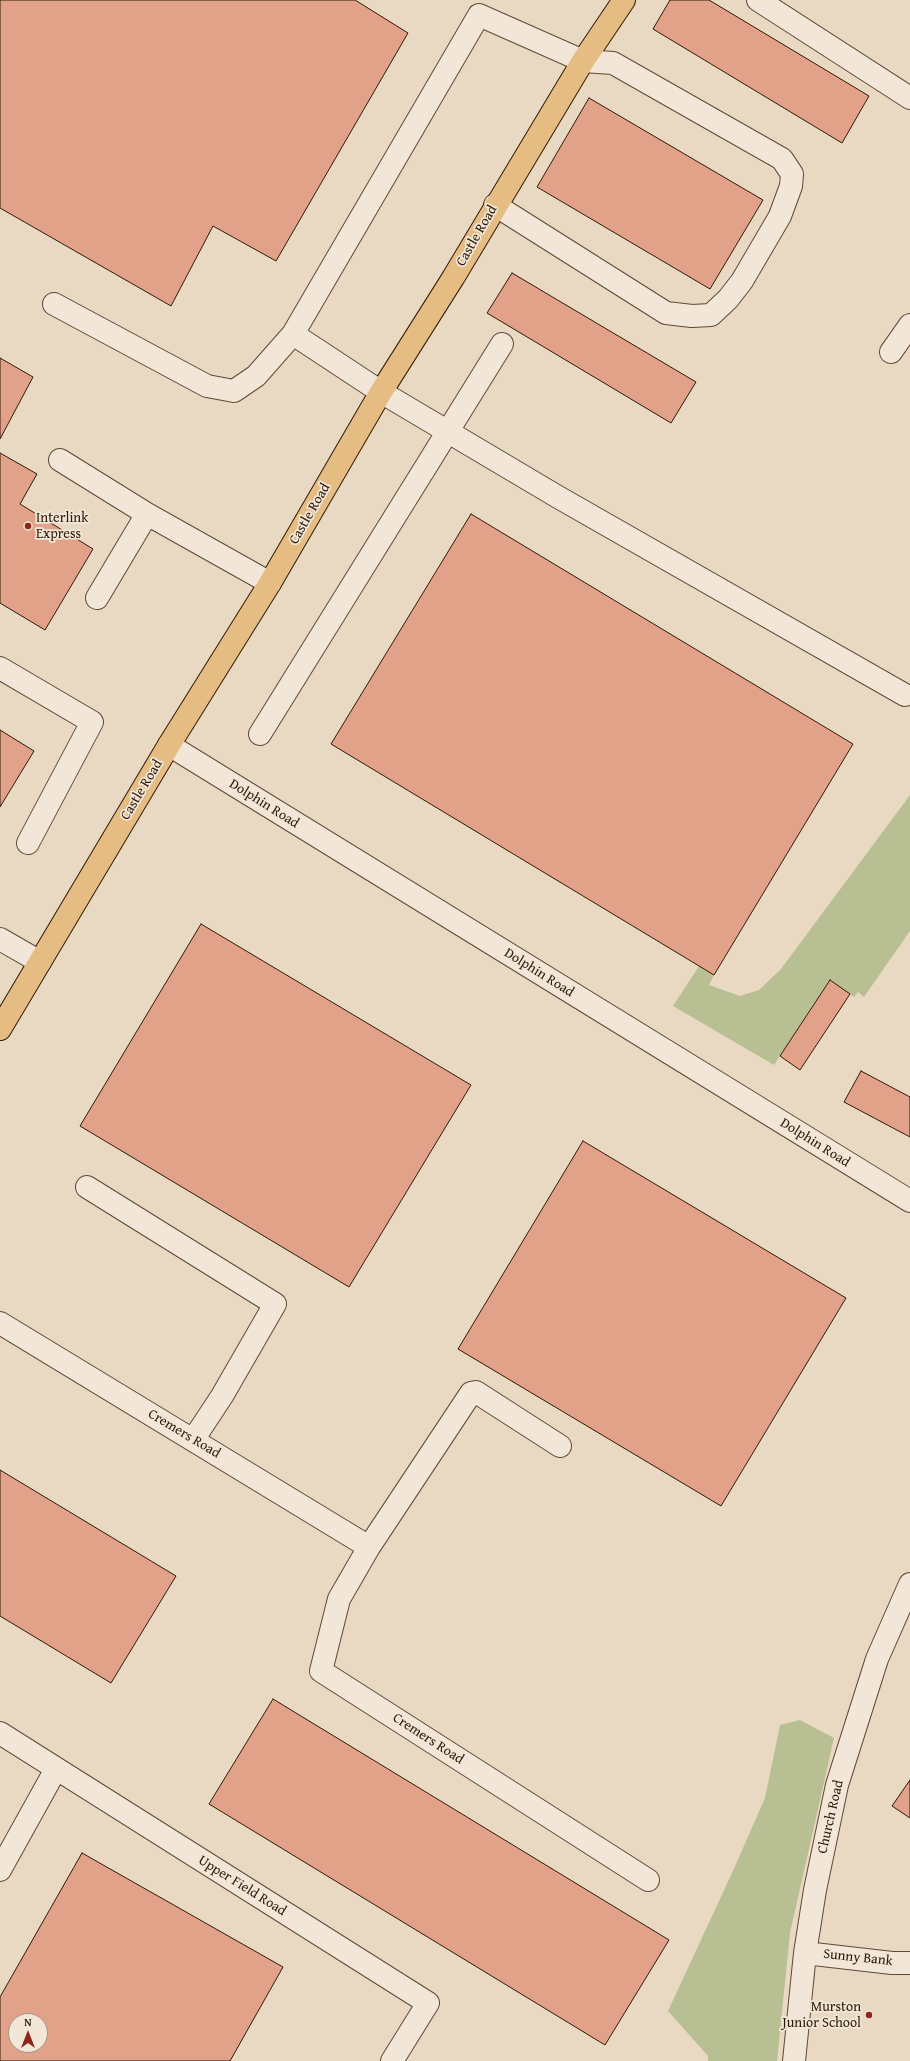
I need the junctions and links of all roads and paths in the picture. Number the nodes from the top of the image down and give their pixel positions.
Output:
1 (624, 0) edge
2 (758, 0) edge
3 (480, 8) edge
4 (583, 61) junction
5 (910, 98) edge
6 (495, 205) junction
7 (54, 304) dead end
8 (910, 325) edge
9 (293, 334) junction
10 (502, 344) dead end
11 (891, 352) dead end
12 (381, 392) junction
13 (448, 431) junction
14 (60, 460) dead end
15 (147, 514) junction
16 (270, 583) junction
17 (97, 598) dead end
18 (0, 668) edge
19 (905, 695) dead end
20 (260, 734) dead end
21 (169, 745) junction
22 (28, 843) dead end
23 (0, 938) edge
24 (40, 962) junction
25 (0, 1029) edge
26 (87, 1187) dead end
27 (910, 1201) edge
28 (0, 1322) edge
29 (193, 1440) junction
30 (560, 1446) dead end
31 (369, 1547) junction
32 (910, 1584) edge
33 (0, 1734) edge
34 (56, 1769) junction
35 (0, 1870) edge
36 (648, 1880) dead end
37 (805, 1952) junction
38 (910, 1963) edge
39 (392, 2061) edge
40 (794, 2061) edge

1 - 4 main road, Castle Road
2 - 5 street
3 - 4 street
3 - 9 street
4 - 6 main road, Castle Road
4 - 6 street
6 - 12 main road, Castle Road
7 - 9 street
8 - 11 street
9 - 12 street
10 - 13 street
12 - 13 street
12 - 16 main road, Castle Road
13 - 19 street
13 - 20 street
14 - 15 street
15 - 16 street
15 - 17 street
16 - 21 main road, Castle Road
18 - 22 street
21 - 24 main road, Castle Road
21 - 27 street, Dolphin Road
23 - 24 street
24 - 25 main road, Castle Road
26 - 29 street
28 - 29 street, Cremers Road
29 - 31 street, Cremers Road
30 - 31 street, Cremers Road
31 - 36 street, Cremers Road
32 - 37 street, Church Road
33 - 34 street, Upper Field Road
34 - 35 street
34 - 39 street, Upper Field Road
37 - 38 street, Sunny Bank
37 - 40 street, Church Road

